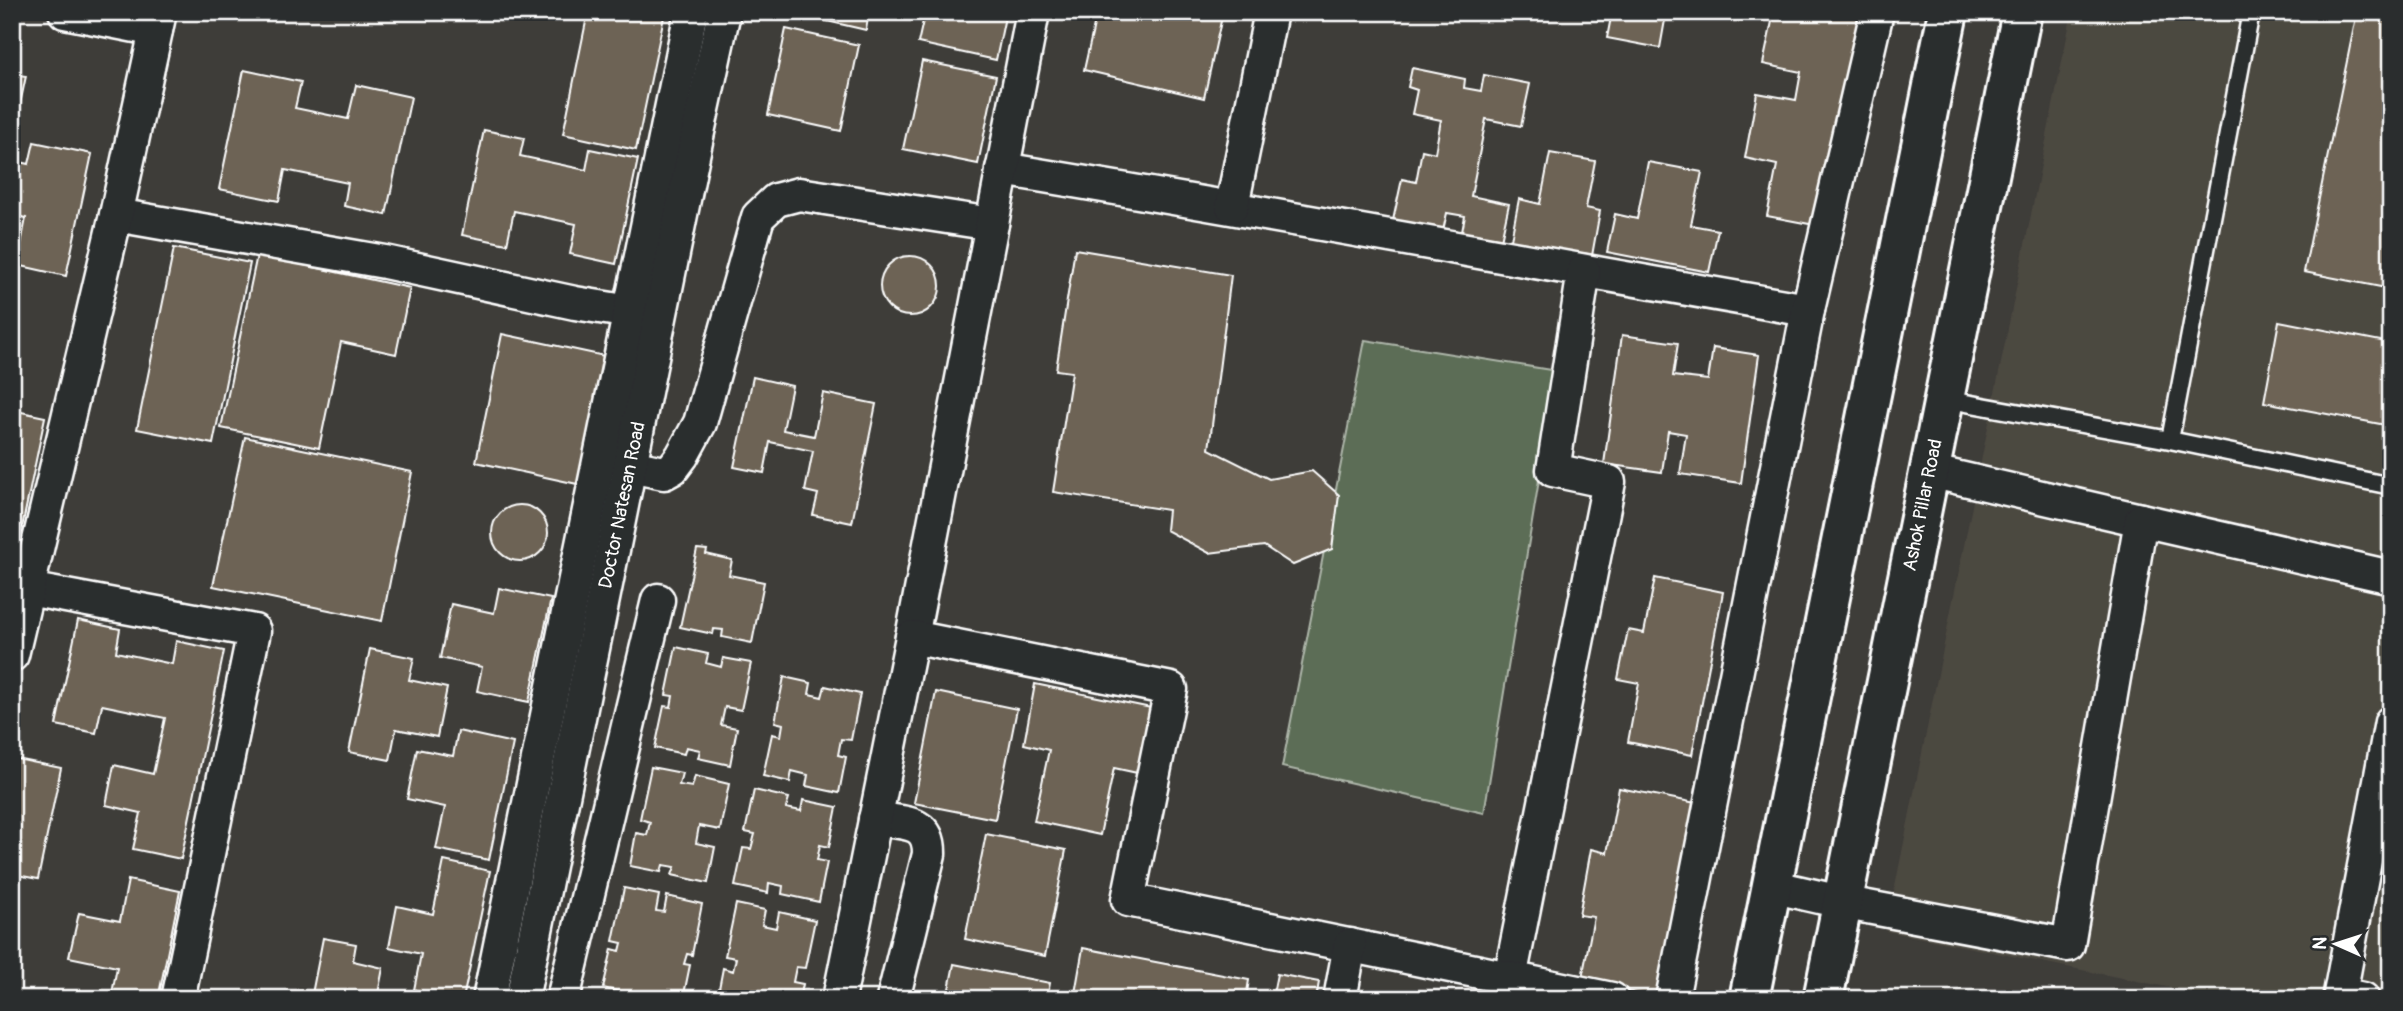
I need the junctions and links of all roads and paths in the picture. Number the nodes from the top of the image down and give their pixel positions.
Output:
1 (65, 12) edge
2 (691, 12) edge
3 (724, 12) edge
4 (1033, 12) edge
5 (1271, 12) edge
6 (1877, 12) edge
7 (1948, 12) edge
8 (2022, 12) edge
9 (2251, 12) edge
10 (158, 21) edge
11 (1002, 169) junction
12 (1232, 206) junction
13 (116, 215) junction
14 (992, 224) junction
15 (1584, 271) junction
16 (1808, 310) junction
17 (628, 312) junction
18 (661, 317) junction
19 (1944, 399) junction
20 (2170, 440) junction
21 (630, 467) junction
22 (1929, 471) junction
23 (2391, 486) edge
24 (2141, 520) junction
25 (2391, 577) edge
26 (20, 587) edge
27 (658, 600) dead end
28 (912, 637) junction
29 (12, 655) edge
30 (2391, 722) edge
31 (875, 819) junction
32 (1771, 886) junction
33 (1841, 902) junction
34 (1350, 945) junction
35 (1510, 978) junction
36 (178, 999) edge
37 (489, 999) edge
38 (522, 999) edge
39 (563, 999) edge
40 (839, 999) edge
41 (893, 999) edge
42 (1340, 999) edge
43 (1612, 999) edge
44 (1672, 999) edge
45 (1749, 999) edge
46 (1823, 999) edge
47 (2363, 999) edge

1 - 10 street
2 - 17 street
3 - 18 street, Doctor Natesan Road
4 - 11 street
5 - 12 street
6 - 16 street
7 - 32 main road
8 - 19 main road, Ashok Pillar Road
9 - 20 lane
10 - 13 street
11 - 12 street
11 - 14 street
12 - 15 street
13 - 17 street
13 - 26 street
14 - 21 street
14 - 28 street
15 - 16 street
15 - 35 street
16 - 44 street
17 - 18 street
17 - 37 street
18 - 21 street, Doctor Natesan Road
19 - 20 lane
19 - 22 main road, Ashok Pillar Road
20 - 23 lane
21 - 38 street, Doctor Natesan Road
22 - 24 street
22 - 33 main road, Ashok Pillar Road
24 - 25 street
24 - 33 street
26 - 29 street
26 - 36 street
27 - 39 street
28 - 31 street
28 - 34 street
30 - 47 street
31 - 40 street
31 - 41 street
32 - 33 street
32 - 45 main road
33 - 46 main road, Ashok Pillar Road
34 - 35 street
34 - 42 street
35 - 43 street

